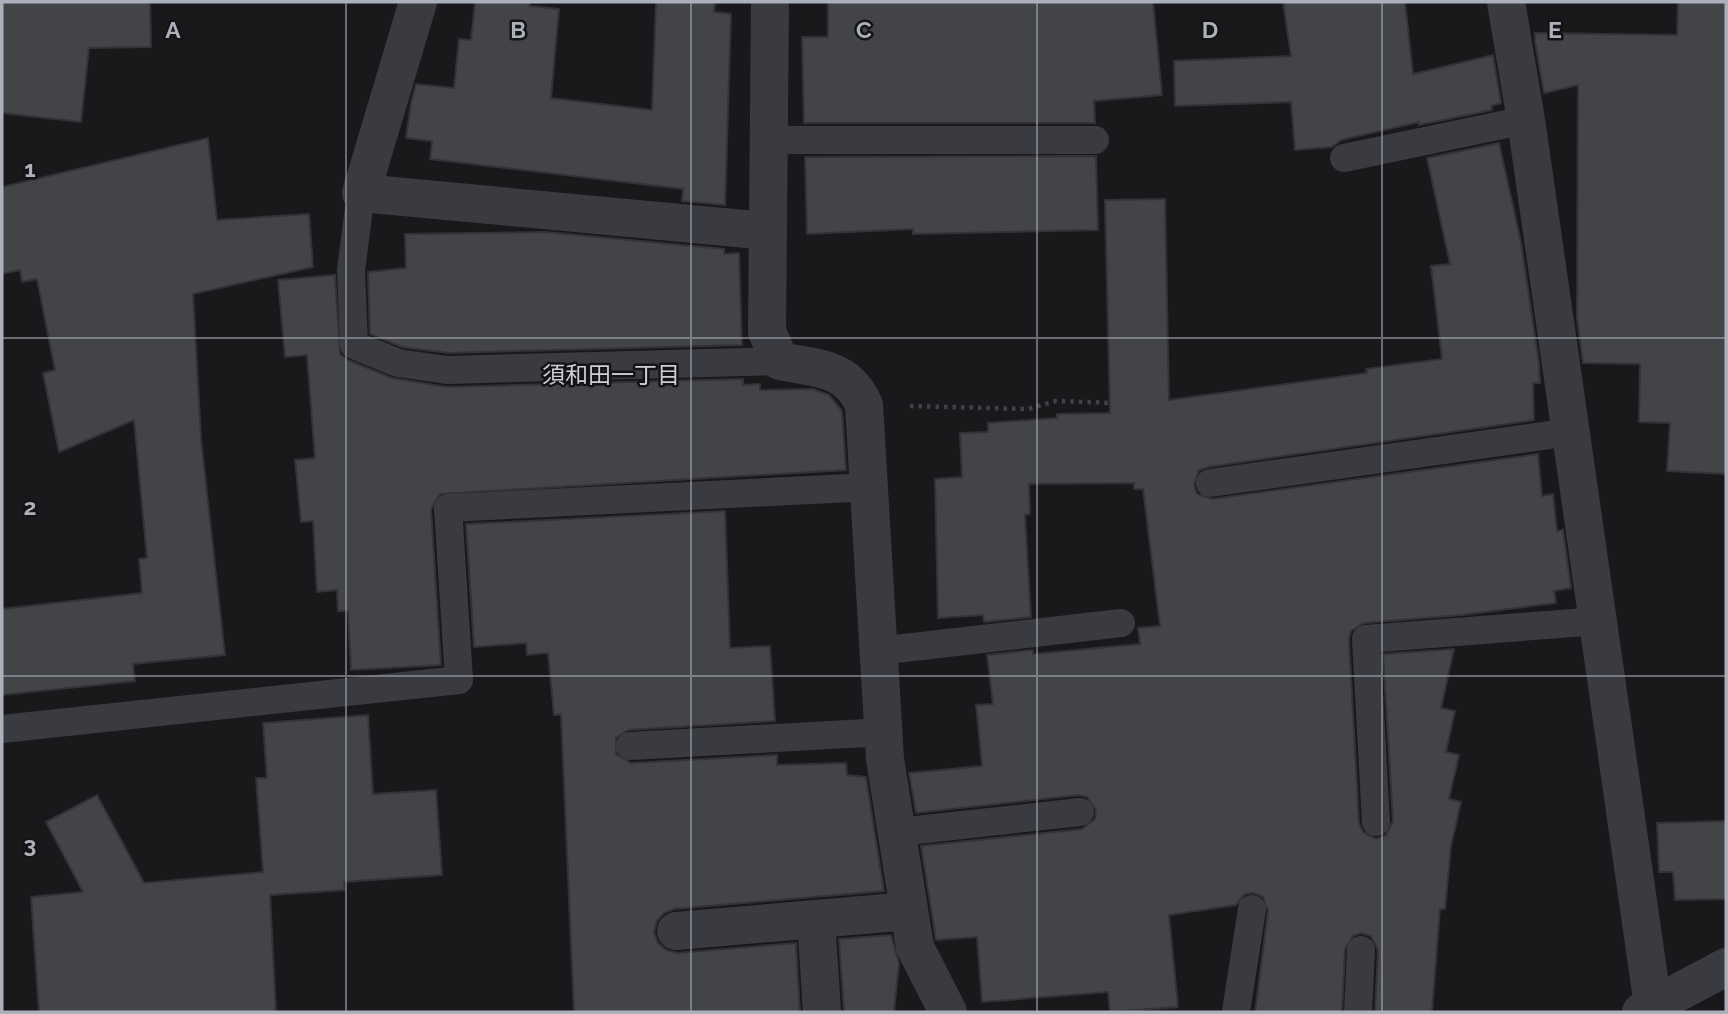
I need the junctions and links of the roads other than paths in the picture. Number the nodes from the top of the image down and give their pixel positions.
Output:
1 (418, 2) edge
2 (770, 2) edge
3 (1506, 2) edge
4 (1527, 120) junction
5 (767, 140) junction
6 (1095, 140) dead end
7 (1344, 158) dead end
8 (361, 193) junction
9 (767, 231) junction
10 (780, 361) junction
11 (1571, 432) junction
12 (1210, 483) road end
13 (870, 487) junction
14 (1598, 621) junction
15 (1121, 623) dead end
16 (878, 651) junction
17 (2, 729) edge
18 (884, 732) junction
19 (630, 746) dead end
20 (1080, 812) dead end
21 (1376, 822) dead end
22 (898, 832) junction
23 (1252, 909) road end
24 (909, 911) junction
25 (816, 919) junction
26 (676, 930) dead end
27 (1361, 950) dead end
28 (1726, 967) edge
29 (1647, 1009) edge
30 (822, 1012) edge
31 (948, 1012) edge
32 (1236, 1012) edge
33 (1358, 1012) edge

1 - 8 street
2 - 5 street
3 - 4 street
4 - 7 lane
4 - 11 street
5 - 6 lane
5 - 9 street
8 - 9 street
8 - 10 lane
9 - 10 street
10 - 13 street
11 - 12 lane
11 - 14 street
13 - 16 street
13 - 17 lane
14 - 21 lane
14 - 29 street
15 - 16 lane
16 - 18 street
18 - 19 lane
18 - 22 street
20 - 22 lane
22 - 24 street
23 - 32 lane
24 - 25 street
24 - 31 street
25 - 26 street
25 - 30 street
27 - 33 lane
28 - 29 street

